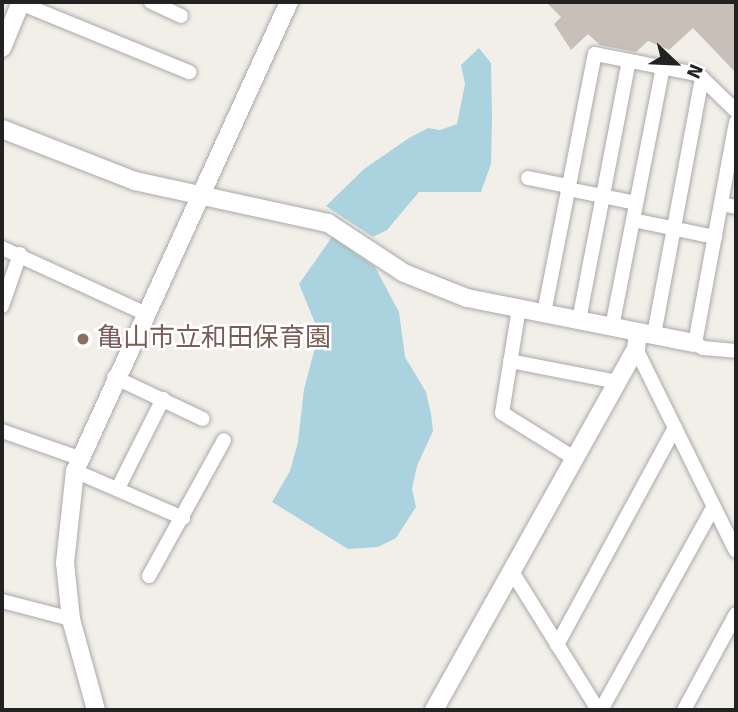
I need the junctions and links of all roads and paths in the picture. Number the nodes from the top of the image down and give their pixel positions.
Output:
1 (20, 2) edge
2 (151, 2) edge
3 (289, 2) edge
4 (181, 16) dead end
5 (2, 45) edge
6 (629, 61) junction
7 (663, 67) junction
8 (189, 72) dead end
9 (702, 78) junction
10 (736, 111) edge
11 (736, 122) edge
12 (2, 129) edge
13 (528, 178) dead end
14 (568, 187) junction
15 (198, 195) junction
16 (603, 196) junction
17 (636, 203) junction
18 (729, 206) edge
19 (633, 220) junction
20 (673, 229) junction
21 (715, 237) junction
22 (2, 248) edge
23 (20, 254) junction
24 (2, 306) edge
25 (519, 308) junction
26 (144, 313) junction
27 (544, 313) junction
28 (579, 320) junction
29 (612, 327) junction
30 (642, 338) junction
31 (695, 343) junction
32 (736, 351) edge
33 (510, 360) junction
34 (114, 376) junction
35 (617, 382) junction
36 (163, 399) junction
37 (203, 419) dead end
38 (675, 428) junction
39 (2, 431) edge
40 (224, 440) dead end
41 (574, 457) junction
42 (77, 465) junction
43 (118, 488) junction
44 (713, 508) junction
45 (183, 518) junction
46 (736, 551) edge
47 (511, 570) junction
48 (149, 576) dead end
49 (2, 601) edge
50 (736, 614) edge
51 (71, 619) junction
52 (557, 645) junction
53 (96, 710) edge
54 (434, 710) edge
55 (600, 710) edge
56 (684, 710) edge

1 - 5 street
1 - 8 street
2 - 4 street
3 - 15 street
6 - 7 street
6 - 14 street
6 - 16 street
7 - 9 street
7 - 17 street
9 - 10 street
9 - 20 street
11 - 18 street
12 - 15 street
13 - 14 street
14 - 16 street
14 - 27 street
15 - 25 street
15 - 26 street
16 - 17 street
16 - 28 street
17 - 19 street
18 - 21 street
19 - 20 street
19 - 29 street
20 - 21 street
20 - 30 street
21 - 31 street
22 - 23 street
23 - 24 street
23 - 26 street
25 - 27 street
25 - 33 street
26 - 34 street
27 - 28 street
28 - 29 street
29 - 30 street
30 - 31 street
30 - 35 street
30 - 38 street
31 - 32 street
33 - 35 street
33 - 41 street
34 - 36 street
34 - 42 street
35 - 41 street
36 - 37 street
36 - 43 street
38 - 44 street
38 - 52 street
39 - 42 street
40 - 45 street
41 - 47 street
42 - 43 street
42 - 51 street
43 - 45 street
44 - 46 street
44 - 55 street
45 - 48 street
47 - 52 street
47 - 54 street
49 - 51 street
50 - 56 street
51 - 53 street
52 - 55 street

